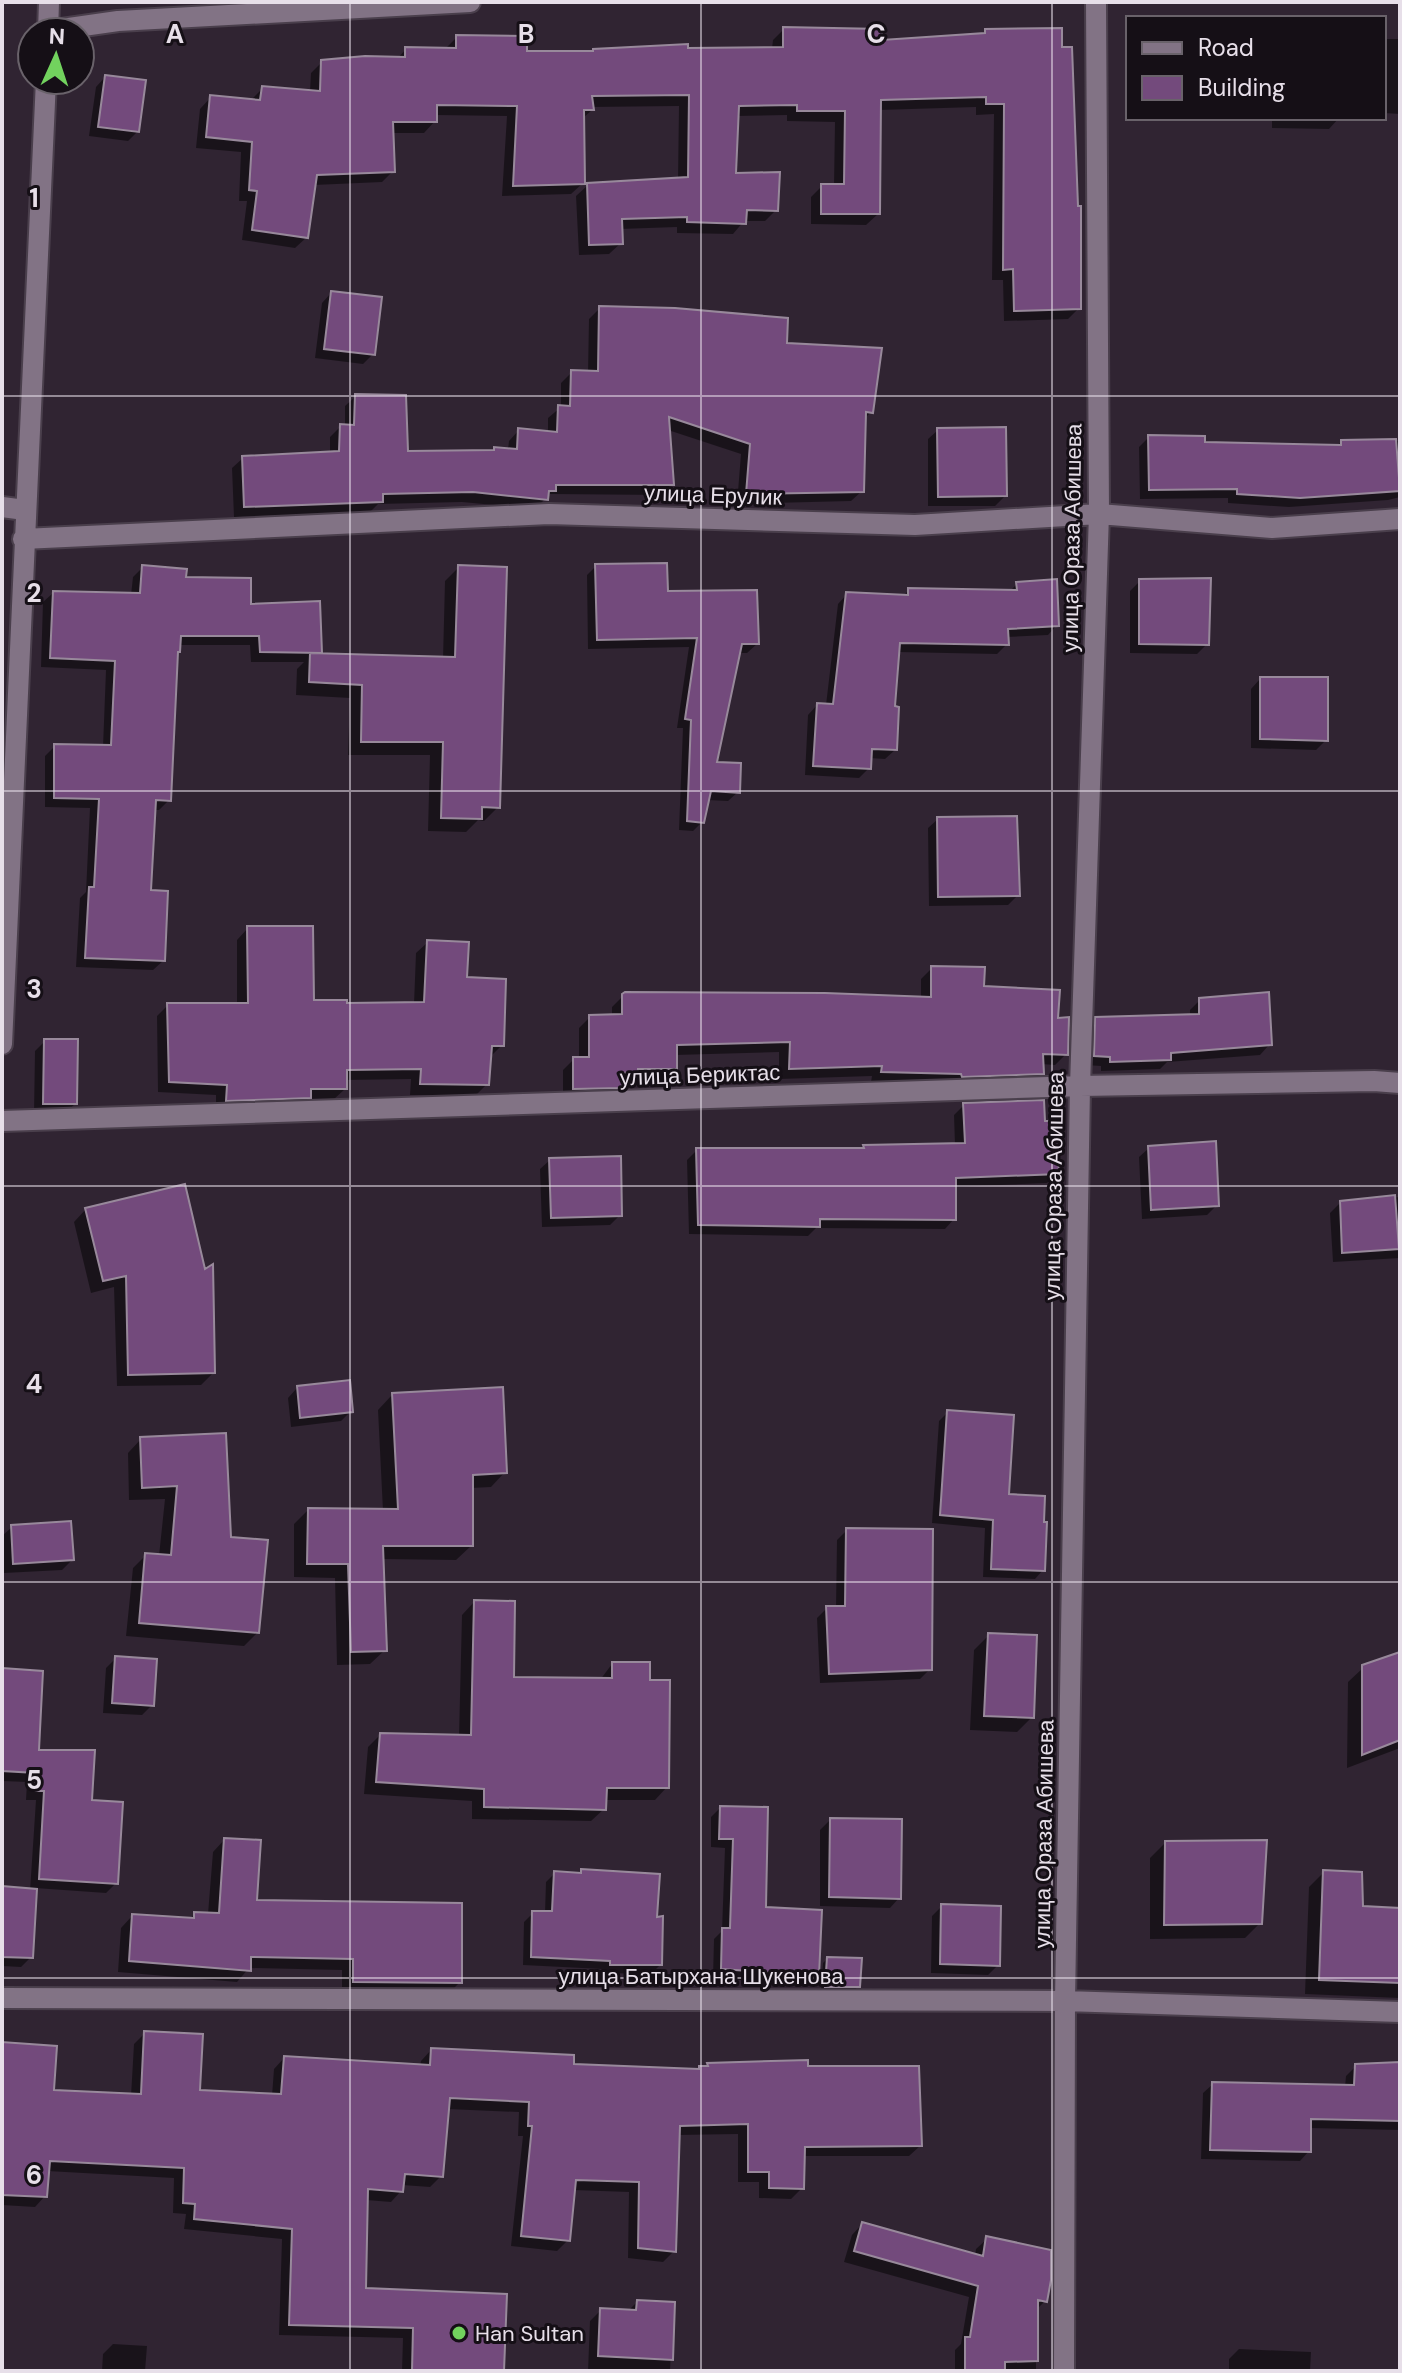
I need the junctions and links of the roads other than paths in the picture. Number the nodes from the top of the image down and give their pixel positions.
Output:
1 (470, 2) edge
2 (1096, 2) edge
3 (96, 24) edge
4 (45, 96) edge
5 (2, 507) edge
6 (25, 510) junction
7 (1099, 514) junction
8 (1400, 519) edge
9 (23, 539) junction
10 (2, 1044) edge
11 (1400, 1083) edge
12 (1080, 1086) junction
13 (2, 1121) edge
14 (2, 1998) edge
15 (1065, 2001) junction
16 (1400, 2012) edge
17 (1064, 2371) edge

1 - 3 street
2 - 7 street, улица Ораза Абишева
4 - 6 street
5 - 6 street
6 - 9 street
7 - 8 street, улица Ерулик
7 - 9 street, улица Ерулик
7 - 12 street, улица Ораза Абишева
9 - 10 street
11 - 12 street, улица Бериктас
12 - 13 street, улица Бериктас
12 - 15 street, улица Ораза Абишева
14 - 15 street, улица Батырхана Шукенова
15 - 16 street, улица Батырхана Шукенова
15 - 17 street, улица Ораза Абишева

